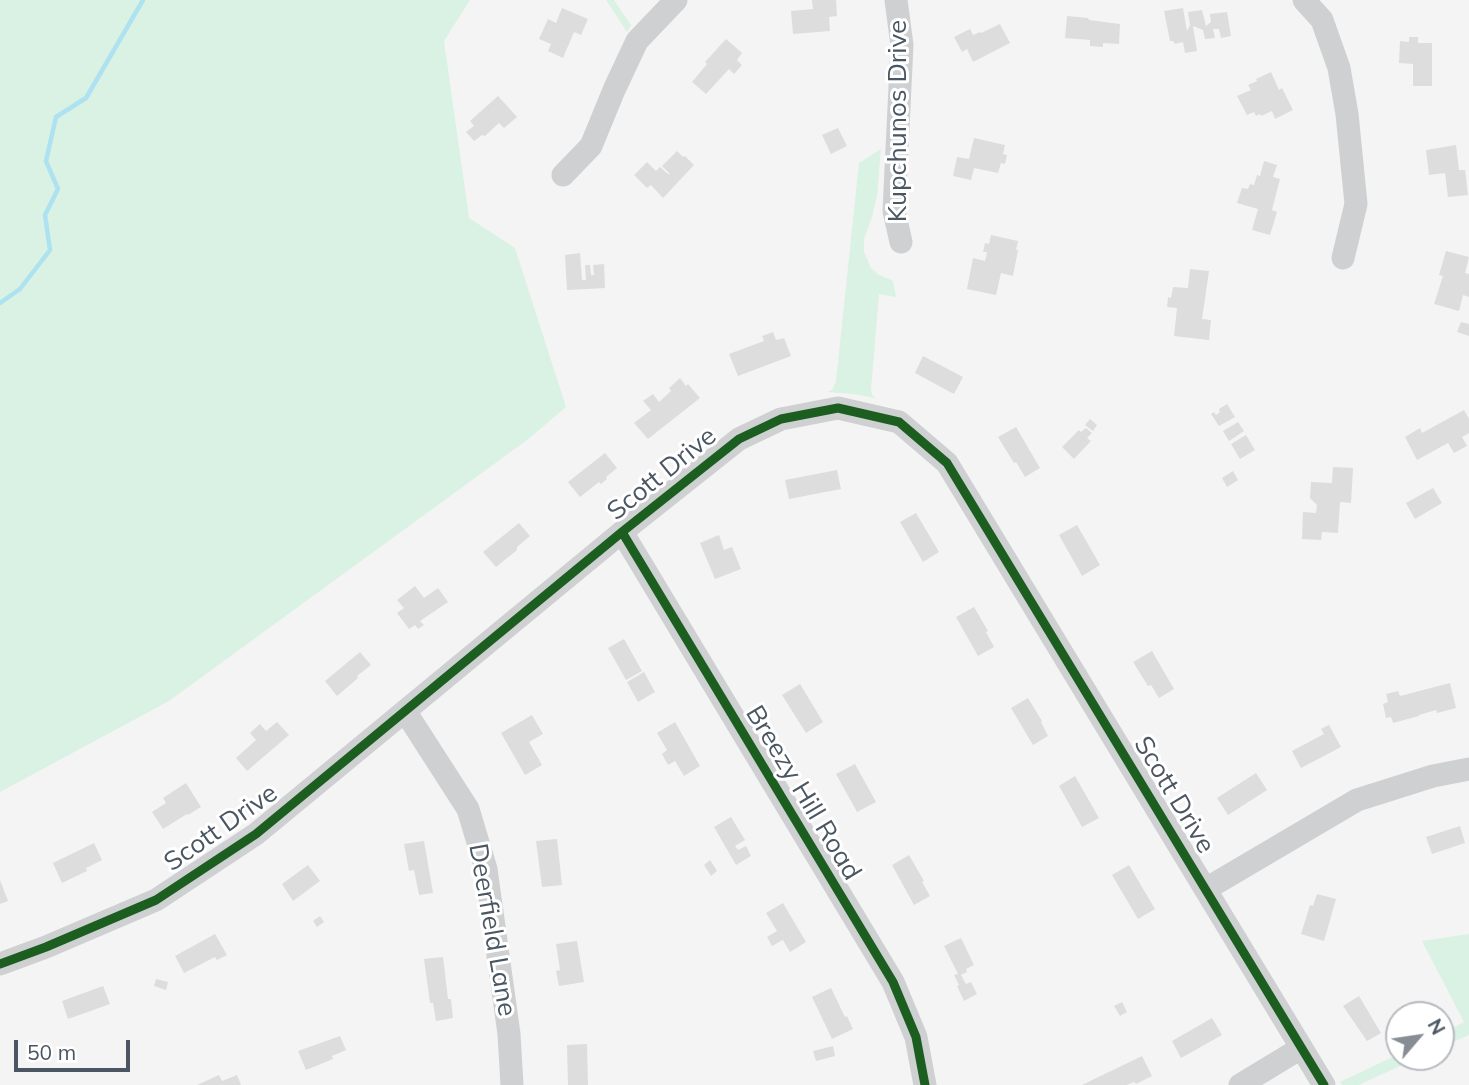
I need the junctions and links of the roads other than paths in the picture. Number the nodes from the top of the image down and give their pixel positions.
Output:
1 (676, 0) edge
2 (896, 0) edge
3 (1304, 0) edge
4 (563, 175) dead end
5 (901, 242) dead end
6 (1343, 258) dead end
7 (622, 532) junction
8 (405, 711) junction
9 (1469, 769) edge
10 (1206, 889) junction
11 (0, 964) edge
12 (1301, 1048) junction
13 (512, 1085) edge
14 (925, 1085) edge
15 (1240, 1085) edge
16 (1324, 1085) edge

1 - 4 street
2 - 5 street, Kupchunos Drive
3 - 6 street
7 - 8 street, Scott Drive
7 - 10 street, Scott Drive
7 - 14 street, Breezy Hill Road
8 - 11 street, Scott Drive
8 - 13 street, Deerfield Lane
9 - 10 street
10 - 12 street, Scott Drive
12 - 15 street
12 - 16 street, Scott Drive

